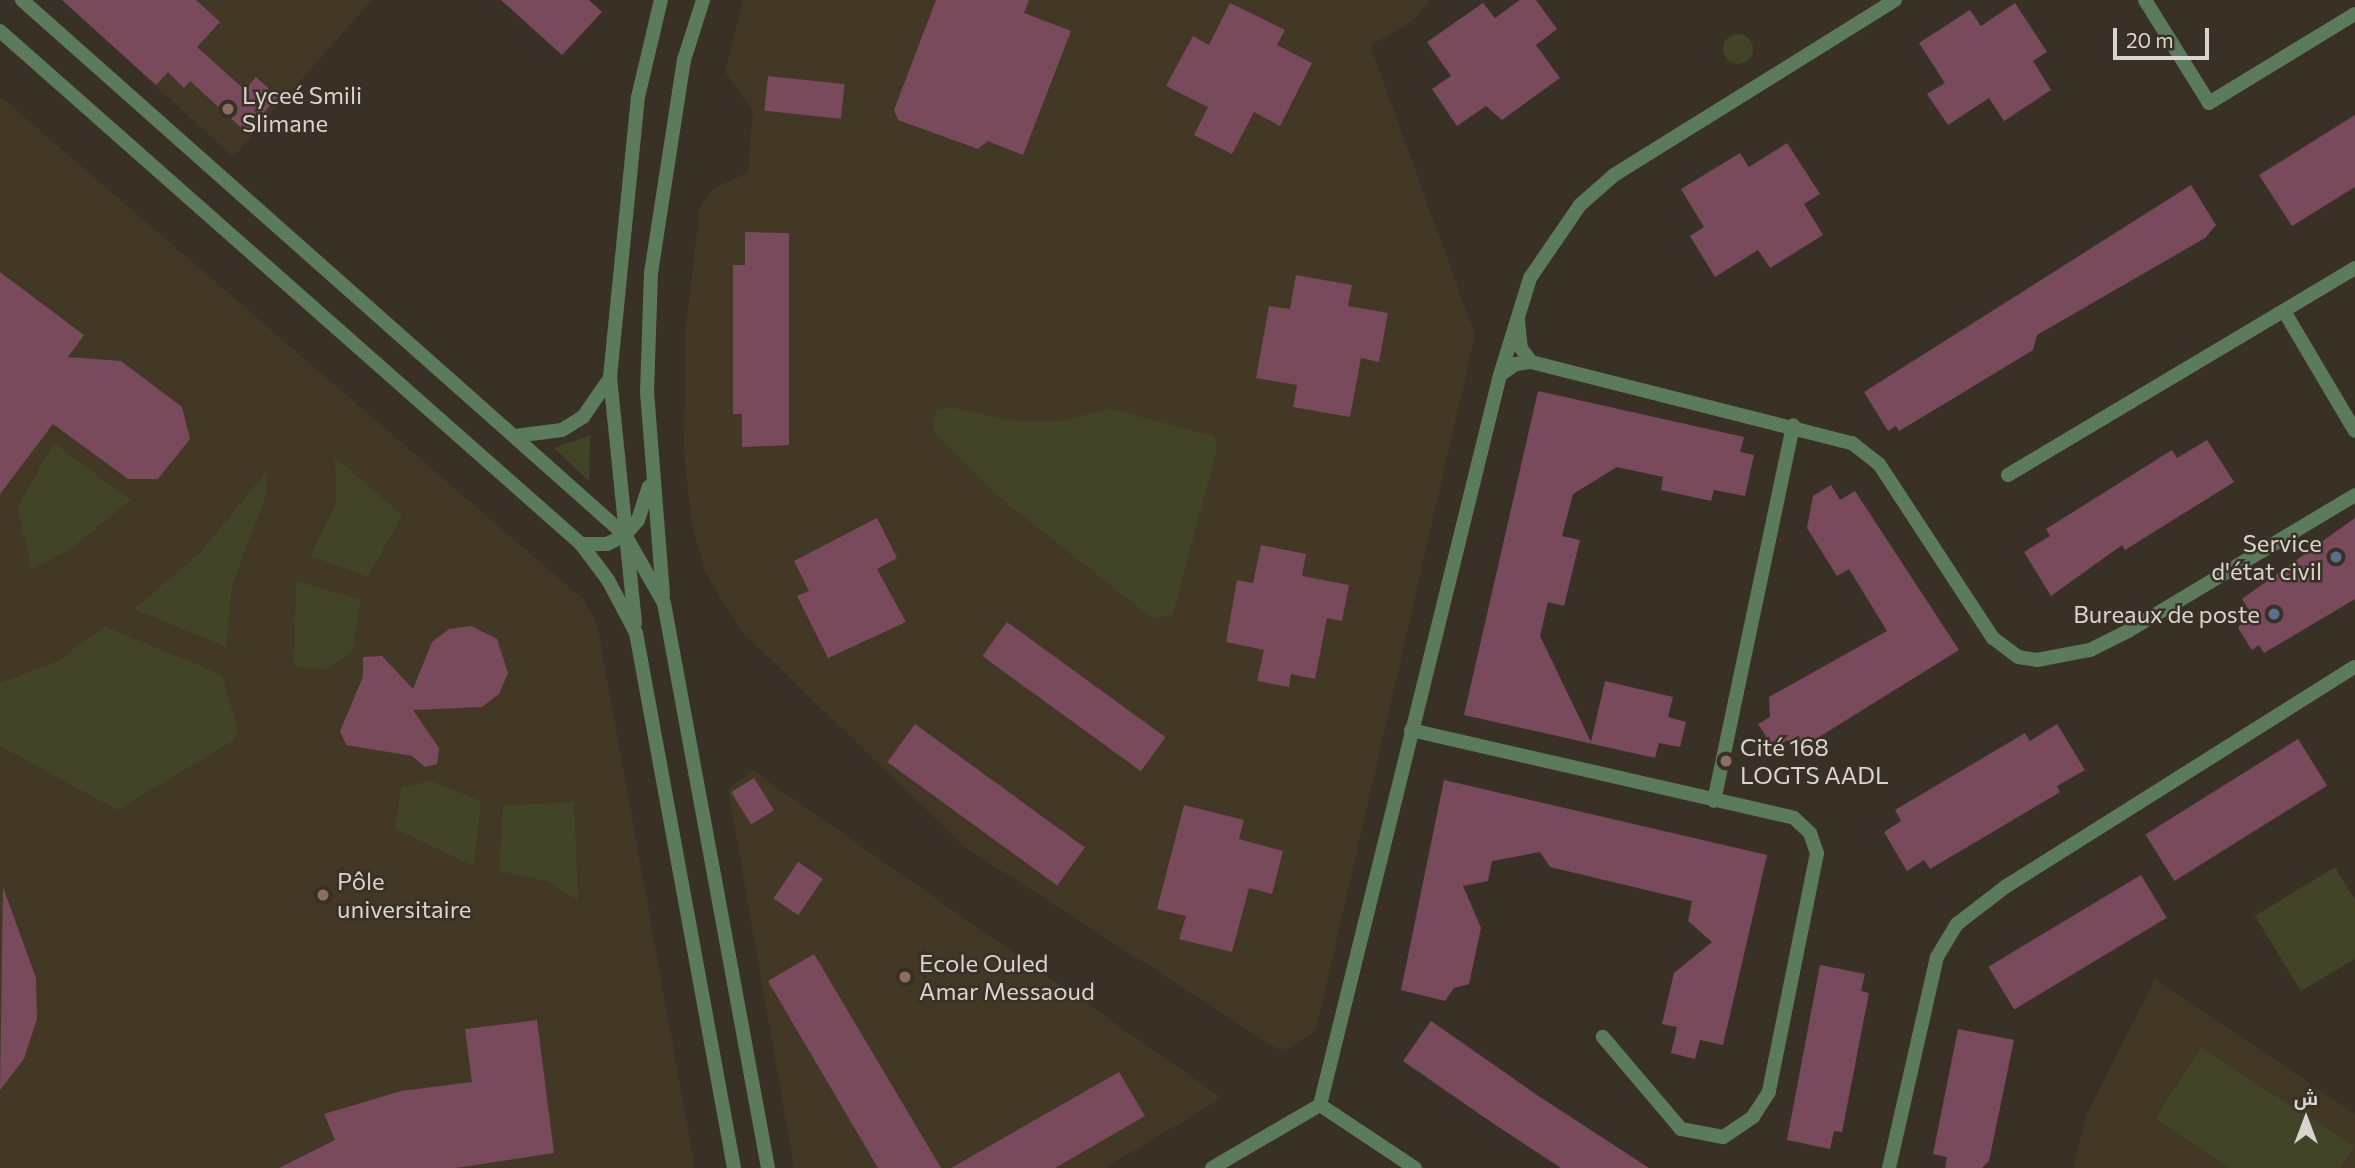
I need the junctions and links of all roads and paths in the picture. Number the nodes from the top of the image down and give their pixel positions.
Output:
1 (22, 0) edge
2 (661, 0) edge
3 (704, 0) edge
4 (1895, 0) edge
5 (2145, 0) edge
6 (2355, 13) edge
7 (0, 30) edge
8 (2355, 268) edge
9 (1518, 308) junction
10 (2284, 311) junction
11 (1531, 362) junction
12 (1500, 375) junction
13 (610, 377) junction
14 (1793, 425) junction
15 (2355, 431) edge
16 (514, 436) junction
17 (2008, 475) dead end
18 (651, 479) junction
19 (2355, 495) edge
20 (625, 535) junction
21 (582, 544) junction
22 (664, 603) junction
23 (636, 633) junction
24 (2355, 667) edge
25 (1411, 730) junction
26 (1714, 801) junction
27 (1603, 1037) dead end
28 (1320, 1105) junction
29 (734, 1168) edge
30 (768, 1168) edge
31 (1212, 1168) edge
32 (1415, 1168) edge
33 (1889, 1168) edge

1 - 16 street
2 - 13 street
3 - 18 street
4 - 9 street
5 - 6 street
7 - 21 street
8 - 10 street
9 - 11 street
9 - 12 street
10 - 15 street
10 - 17 street
11 - 12 street
11 - 14 street
12 - 25 street
13 - 16 street
13 - 20 street
14 - 19 street
14 - 26 street
16 - 20 street
18 - 20 street
18 - 22 street
20 - 21 street
20 - 22 street
20 - 23 street
21 - 23 street
22 - 30 street
23 - 29 street
24 - 33 street
25 - 26 street
25 - 28 street
26 - 27 street
28 - 31 street
28 - 32 street

